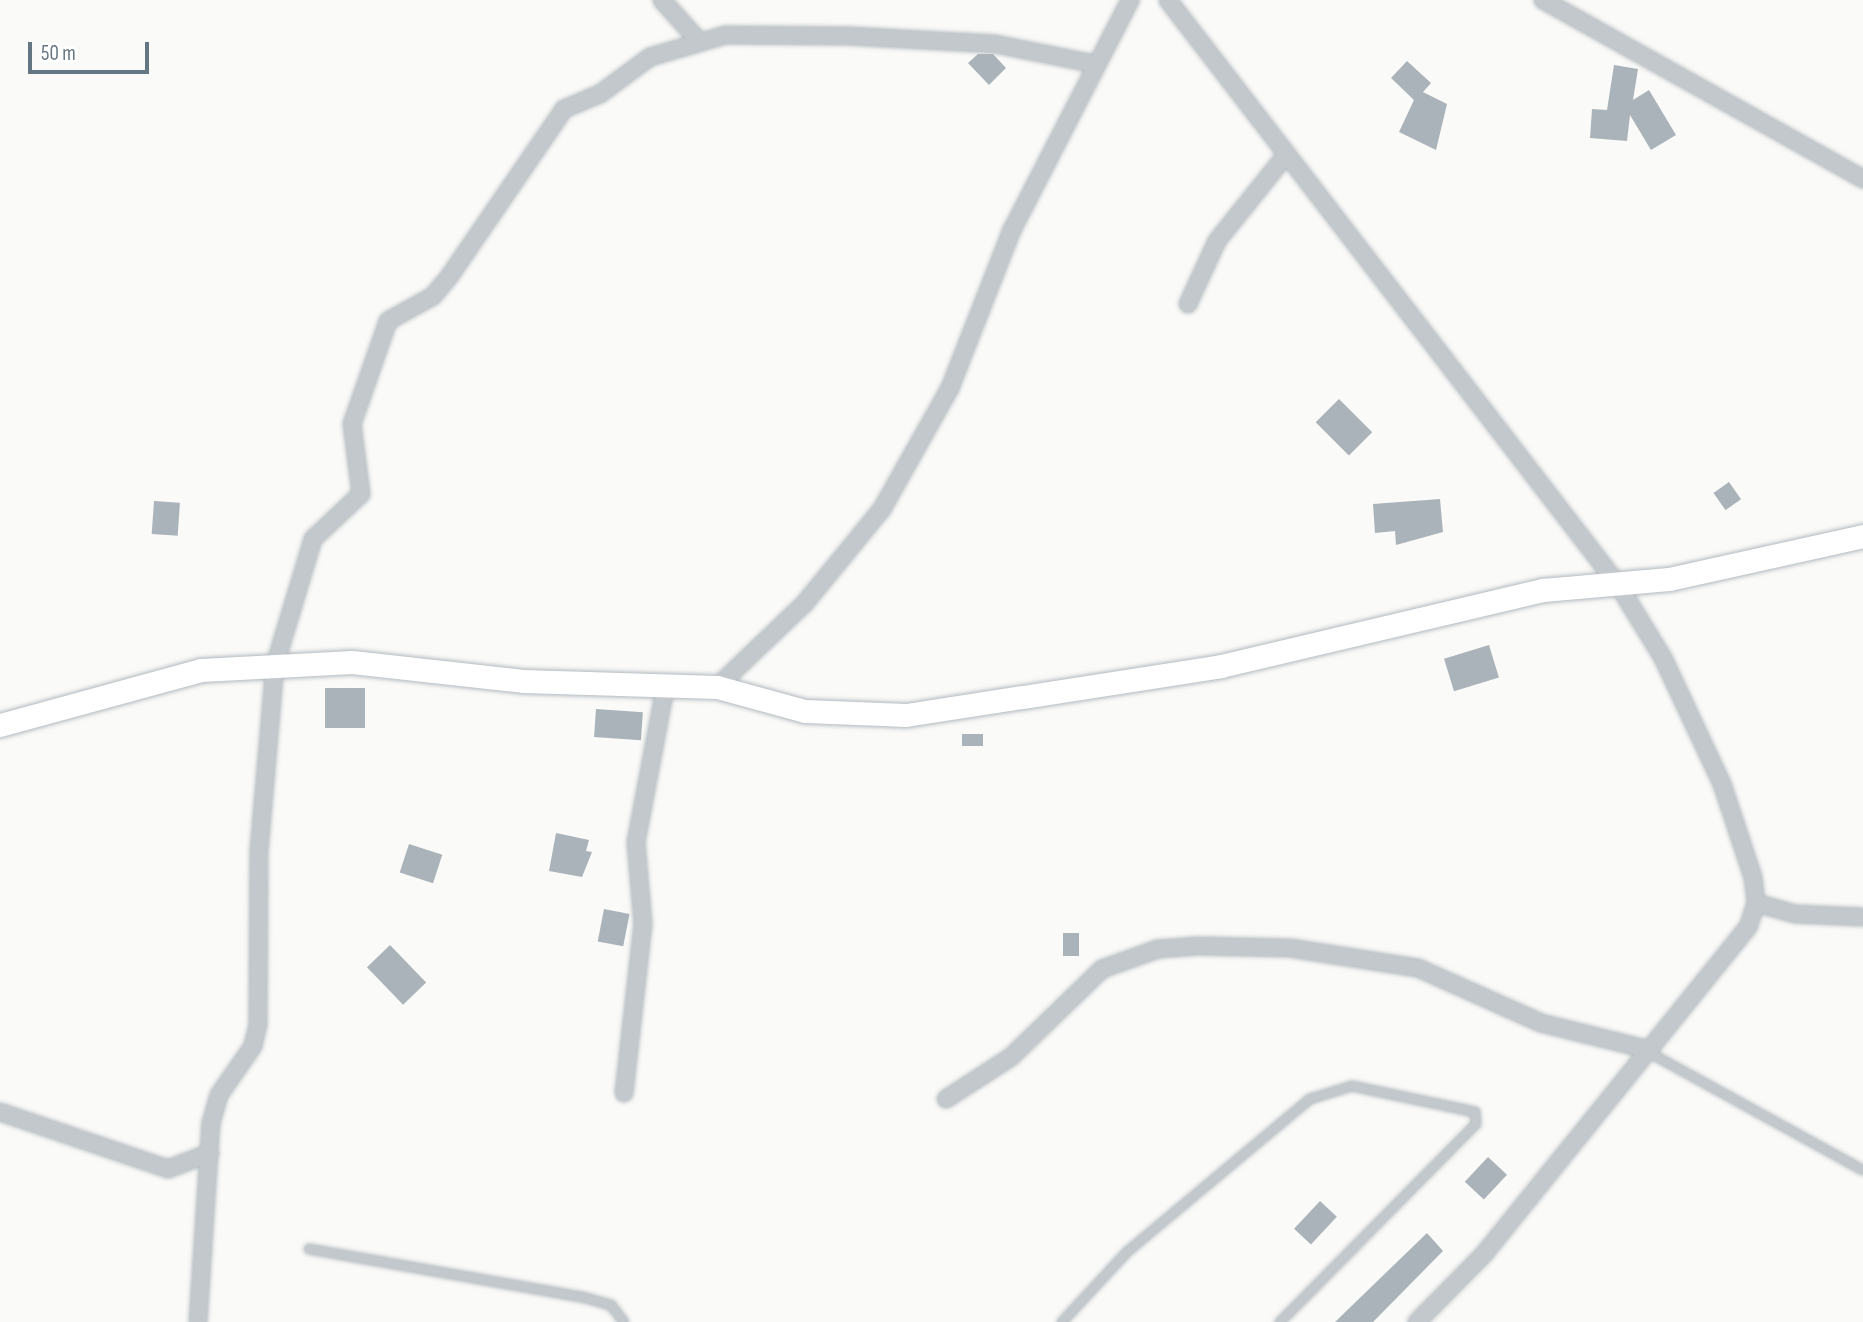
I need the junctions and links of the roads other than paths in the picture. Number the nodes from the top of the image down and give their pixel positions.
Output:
1 (662, 0) edge
2 (1130, 0) edge
3 (1168, 0) edge
4 (1543, 0) edge
5 (698, 40) junction
6 (1095, 64) junction
7 (1285, 156) junction
8 (1863, 179) edge
9 (1188, 304) dead end
10 (1863, 536) edge
11 (1619, 586) junction
12 (275, 665) junction
13 (666, 683) junction
14 (717, 687) junction
15 (0, 725) edge
16 (1756, 903) junction
17 (1863, 917) edge
18 (1648, 1051) junction
19 (624, 1093) dead end
20 (946, 1099) dead end
21 (0, 1112) edge
22 (210, 1153) junction
23 (1863, 1170) edge
24 (309, 1249) dead end
25 (198, 1322) edge
26 (624, 1322) edge
27 (1062, 1322) edge
28 (1280, 1322) edge
29 (1417, 1322) edge

1 - 5 street
2 - 6 street
3 - 7 street
4 - 8 street
5 - 6 street
5 - 12 street
6 - 14 street
7 - 9 street
7 - 11 street
10 - 11 street
11 - 14 street
11 - 16 street
12 - 13 street
12 - 15 street
12 - 22 street
13 - 14 street
13 - 19 street
16 - 17 street
16 - 18 street
18 - 20 street
18 - 23 lane
18 - 29 street
21 - 22 street
22 - 25 street
24 - 26 lane
27 - 28 lane

